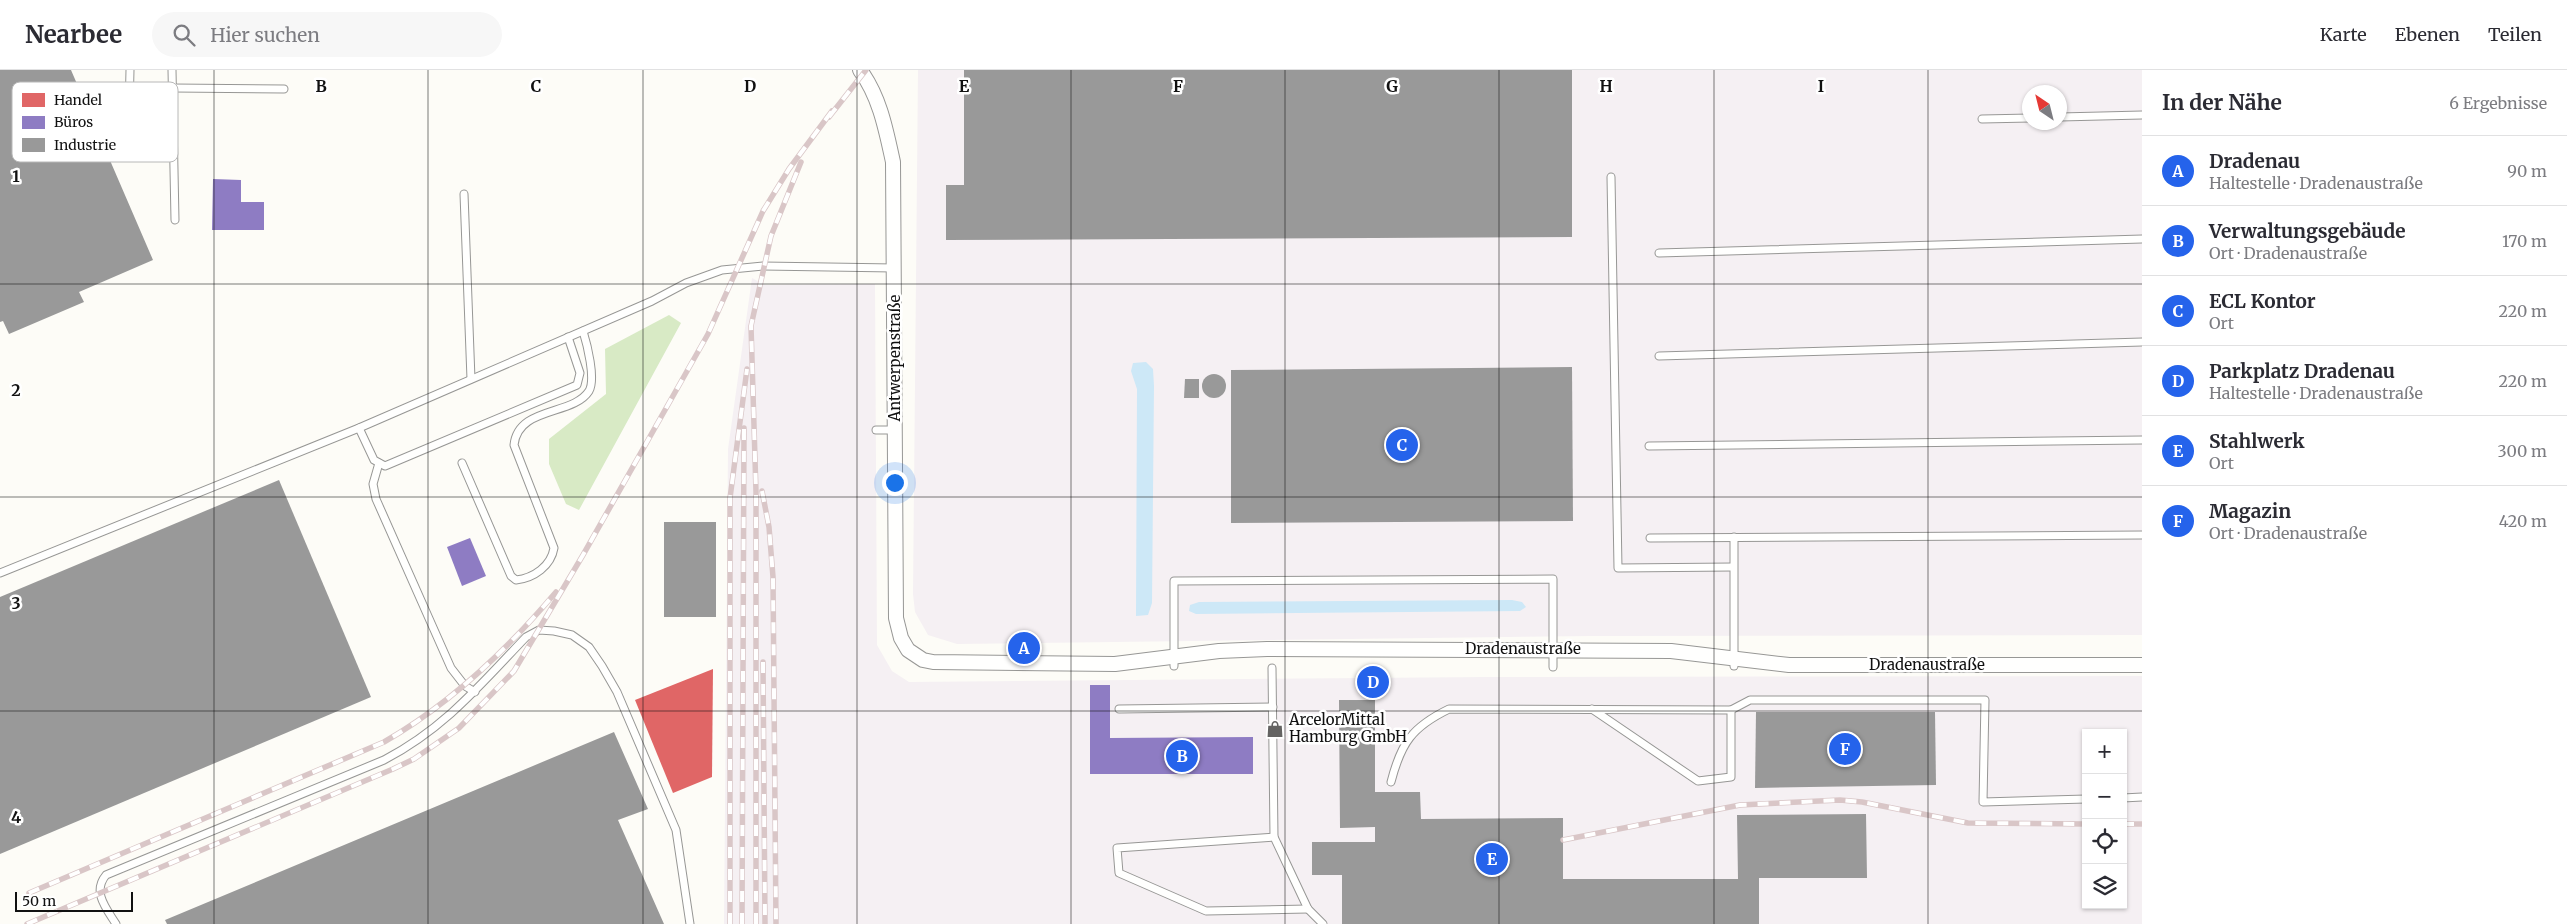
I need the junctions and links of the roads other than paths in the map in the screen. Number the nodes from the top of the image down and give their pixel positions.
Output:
1 (860, 70) edge
2 (178, 88) edge
3 (284, 90) dead end
4 (2142, 115) edge
5 (2067, 117) edge
6 (2022, 118) edge
7 (1982, 119) dead end
8 (174, 162) edge
9 (1611, 177) dead end
10 (464, 194) dead end
11 (175, 220) dead end
12 (2142, 239) edge
13 (1659, 252) dead end
14 (894, 268) junction
15 (583, 331) junction
16 (568, 337) junction
17 (2142, 342) edge
18 (1659, 356) dead end
19 (471, 379) junction
20 (359, 428) junction
21 (876, 430) dead end
22 (895, 430) junction
23 (2142, 440) edge
24 (1649, 446) dead end
25 (379, 462) junction
26 (462, 463) dead end
27 (2142, 535) edge
28 (1734, 537) junction
29 (1650, 538) dead end
30 (1733, 567) junction
31 (0, 573) edge
32 (1553, 649) junction
33 (908, 650) joint
34 (1174, 661) junction
35 (1734, 662) junction
36 (2142, 665) edge
37 (1553, 666) dead end
38 (1272, 668) dead end
39 (475, 692) junction
40 (1273, 707) junction
41 (1119, 709) dead end
42 (1592, 709) junction
43 (1731, 710) junction
44 (1390, 782) dead end
45 (2142, 797) edge
46 (2127, 798) edge
47 (2082, 799) edge
48 (1274, 837) junction
49 (1308, 909) junction
50 (116, 924) edge
51 (690, 924) edge
52 (1323, 924) edge

1 - 14 street, Antwerpenstraße
2 - 3 lane
4 - 5 lane
6 - 7 lane
8 - 11 lane
9 - 30 lane
10 - 19 lane
12 - 13 lane
14 - 15 lane
14 - 22 street, Antwerpenstraße
15 - 16 lane
15 - 26 lane
16 - 19 lane
16 - 25 lane
17 - 18 lane
19 - 20 lane
20 - 25 lane
20 - 31 lane
21 - 22 lane
22 - 33 street, Antwerpenstraße
23 - 24 lane
25 - 39 lane
27 - 28 lane
28 - 29 lane
28 - 30 lane
30 - 35 lane
32 - 34 street, Dradenaustraße
32 - 34 lane
32 - 35 street, Dradenaustraße
32 - 37 lane
33 - 34 street, Dradenaustraße
35 - 36 street, Dradenaustraße
38 - 40 lane
39 - 50 lane
39 - 51 lane
40 - 41 lane
40 - 48 lane
42 - 43 lane
42 - 43 lane
42 - 44 lane
43 - 47 lane
45 - 46 lane
48 - 49 lane
48 - 49 lane
49 - 52 lane

